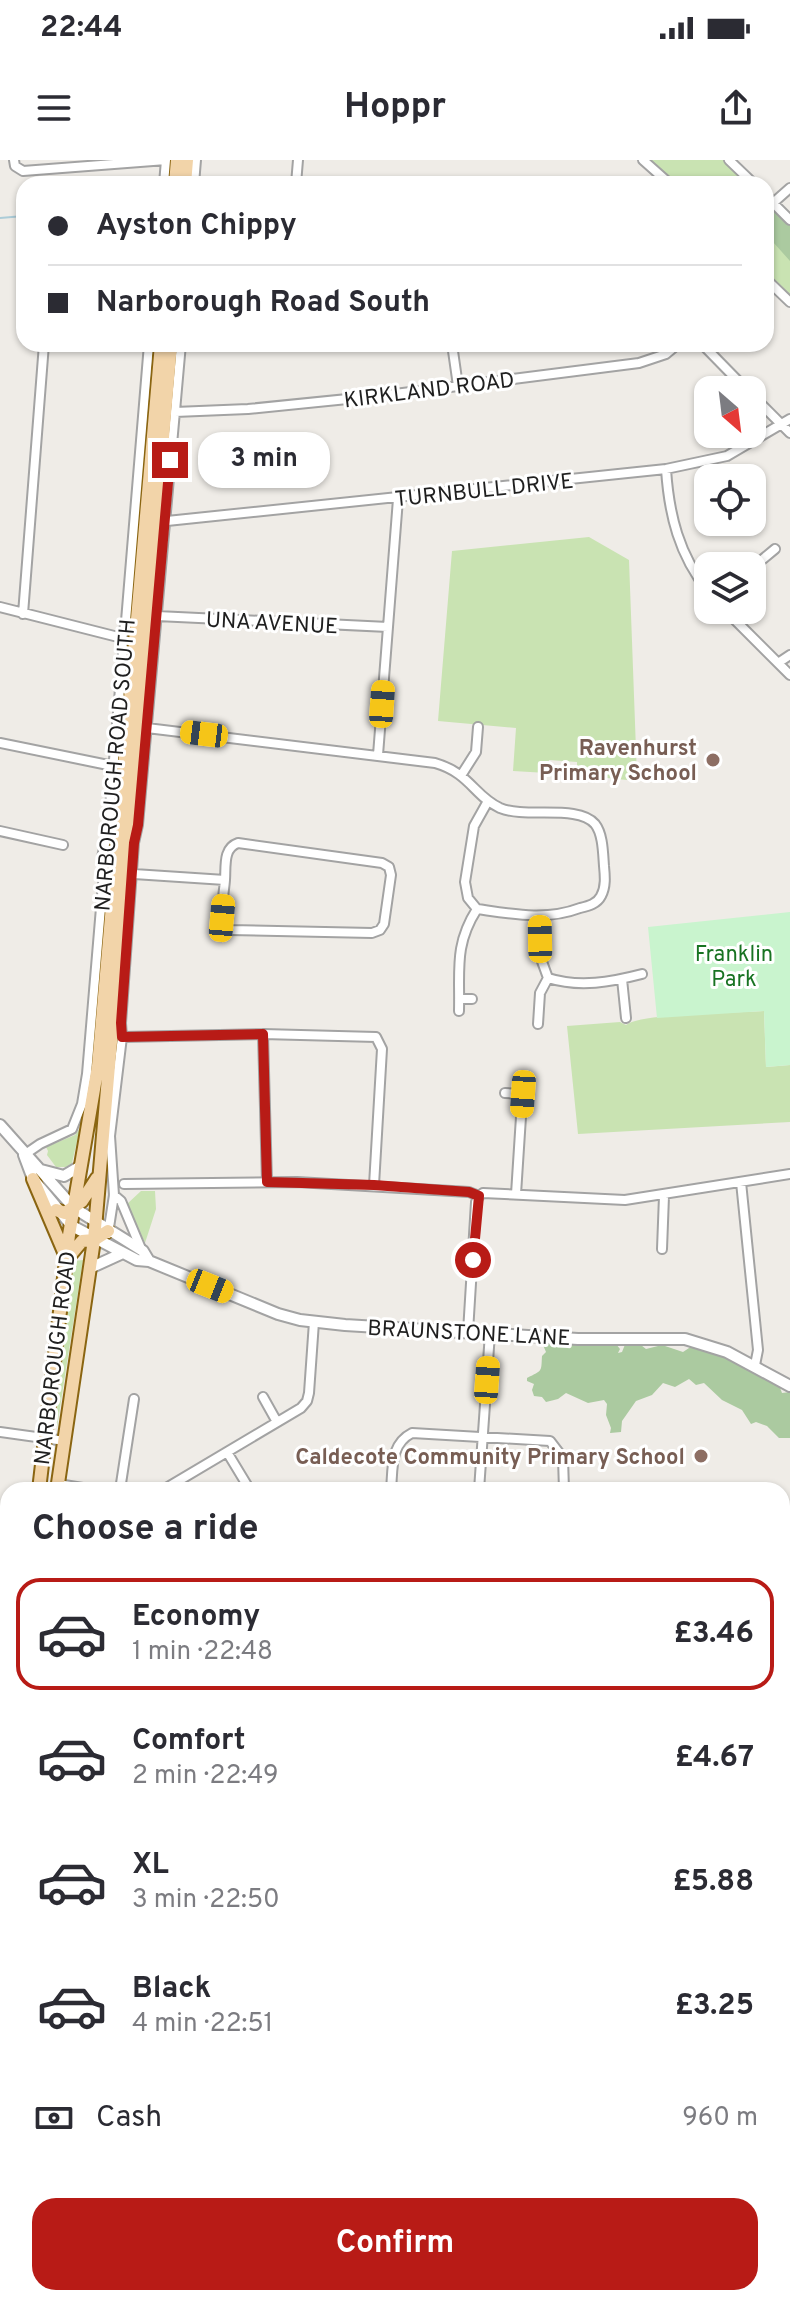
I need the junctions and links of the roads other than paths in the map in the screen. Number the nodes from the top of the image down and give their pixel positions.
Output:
1 (14, 160) edge
2 (166, 160) edge
3 (643, 160) edge
4 (729, 160) edge
5 (91, 163) edge
6 (659, 176) edge
7 (746, 176) edge
8 (790, 188) edge
9 (774, 202) edge
10 (774, 204) edge
11 (790, 220) edge
12 (774, 287) edge
13 (790, 302) edge
14 (43, 352) edge
15 (148, 352) edge
16 (160, 352) edge
17 (170, 352) edge
18 (180, 352) edge
19 (453, 352) edge
20 (668, 352) edge
21 (710, 352) edge
22 (733, 376) edge
23 (458, 386) junction
24 (766, 406) edge
25 (175, 412) junction
26 (786, 422) edge
27 (790, 433) edge
28 (666, 469) junction
29 (398, 499) junction
30 (167, 521) junction
31 (775, 549) dead end
32 (766, 556) edge
33 (694, 574) edge
34 (0, 607) edge
35 (23, 614) junction
36 (157, 616) junction
37 (739, 624) edge
38 (388, 627) junction
39 (122, 638) junction
40 (790, 655) edge
41 (778, 663) junction
42 (790, 675) edge
43 (478, 727) dead end
44 (147, 728) junction
45 (1, 743) edge
46 (0, 754) edge
47 (378, 755) junction
48 (113, 766) junction
49 (462, 774) junction
50 (488, 801) junction
51 (0, 831) edge
52 (63, 845) dead end
53 (134, 874) junction
54 (225, 880) junction
55 (477, 909) junction
56 (540, 917) junction
57 (642, 974) dead end
58 (548, 978) junction
59 (622, 979) junction
60 (459, 999) junction
61 (472, 999) dead end
62 (459, 1011) dead end
63 (539, 1013) junction
64 (550, 1014) dead end
65 (626, 1018) dead end
66 (538, 1024) dead end
67 (263, 1034) junction
68 (122, 1037) junction
69 (505, 1093) dead end
70 (114, 1104) junction
71 (0, 1125) edge
72 (103, 1128) junction
73 (24, 1155) junction
74 (79, 1167) junction
75 (36, 1174) junction
76 (790, 1174) edge
77 (97, 1178) junction
78 (267, 1182) junction
79 (741, 1182) junction
80 (124, 1184) dead end
81 (374, 1185) junction
82 (516, 1194) junction
83 (114, 1195) junction
84 (479, 1196) junction
85 (664, 1196) junction
86 (74, 1208) junction
87 (56, 1210) junction
88 (96, 1222) junction
89 (72, 1226) junction
90 (103, 1238) junction
91 (662, 1249) dead end
92 (123, 1253) junction
93 (146, 1256) junction
94 (67, 1259) junction
95 (90, 1268) junction
96 (314, 1322) junction
97 (468, 1332) junction
98 (490, 1333) junction
99 (755, 1365) junction
100 (790, 1386) edge
101 (263, 1397) dead end
102 (134, 1399) dead end
103 (277, 1422) junction
104 (0, 1432) edge
105 (483, 1437) junction
106 (46, 1438) junction
107 (65, 1441) junction
108 (227, 1452) junction
109 (40, 1482) edge
110 (59, 1482) edge
111 (121, 1482) edge
112 (176, 1482) edge
113 (245, 1482) edge
114 (392, 1482) edge
115 (480, 1482) edge
116 (564, 1482) edge
117 (524, 2306) edge
118 (537, 2306) edge
119 (555, 2306) edge

1 - 5 street
2 - 5 street
3 - 6 street
4 - 7 street
8 - 9 street
10 - 11 street
12 - 13 street
14 - 35 street
15 - 39 street, NARBOROUGH ROAD SOUTH
16 - 74 main road, NARBOROUGH ROAD SOUTH
17 - 72 main road, NARBOROUGH ROAD SOUTH
18 - 25 street, NARBOROUGH ROAD SOUTH
19 - 23 street
20 - 23 street, KIRKLAND ROAD
21 - 22 street
23 - 25 street, KIRKLAND ROAD
24 - 26 street
25 - 30 street, NARBOROUGH ROAD SOUTH
26 - 27 street
26 - 28 street, TURNBULL DRIVE
28 - 29 street, TURNBULL DRIVE
28 - 33 street
29 - 30 street, TURNBULL DRIVE
29 - 38 street
30 - 36 street, NARBOROUGH ROAD SOUTH
31 - 32 street
34 - 35 street
35 - 39 street
36 - 38 street, UNA AVENUE
36 - 44 street, NARBOROUGH ROAD SOUTH
37 - 41 street
38 - 47 street
39 - 48 street, NARBOROUGH ROAD SOUTH
40 - 41 street
41 - 42 street
43 - 49 street
44 - 47 street
44 - 53 street, NARBOROUGH ROAD SOUTH
45 - 46 street
45 - 48 street
47 - 49 street
48 - 73 street, NARBOROUGH ROAD SOUTH
49 - 50 street
50 - 55 street
50 - 56 street
51 - 52 street
53 - 54 street
53 - 68 street, NARBOROUGH ROAD SOUTH
54 - 54 street
55 - 56 street
55 - 60 street
56 - 58 street
57 - 59 street
58 - 59 street
58 - 63 street
59 - 65 street
60 - 61 street
60 - 62 street
63 - 64 street
63 - 66 street
67 - 68 street
67 - 78 street
67 - 81 street
68 - 70 street, NARBOROUGH ROAD SOUTH
69 - 82 street
70 - 72 street, NARBOROUGH ROAD SOUTH
70 - 83 street, NARBOROUGH ROAD SOUTH
71 - 73 street
72 - 77 main road, NARBOROUGH ROAD SOUTH
73 - 75 street
74 - 75 street
74 - 86 main road, NARBOROUGH ROAD SOUTH
75 - 86 street
75 - 87 street
75 - 94 main road
76 - 79 street
77 - 86 main road
77 - 88 main road, NARBOROUGH ROAD SOUTH
78 - 80 street
78 - 81 street
79 - 85 street
79 - 99 street
81 - 84 street
82 - 84 street
82 - 85 street
83 - 90 street, NARBOROUGH ROAD SOUTH
83 - 93 street, NARBOROUGH ROAD SOUTH
84 - 97 street
85 - 91 street
86 - 87 main road
86 - 88 street
86 - 89 main road, NARBOROUGH ROAD SOUTH
87 - 89 street
88 - 90 main road, NARBOROUGH ROAD SOUTH
89 - 90 street
89 - 94 main road, NARBOROUGH ROAD
90 - 92 street, BRAUNSTONE LANE
90 - 93 street, BRAUNSTONE LANE
90 - 94 main road
90 - 95 main road, NARBOROUGH ROAD
92 - 93 street, BRAUNSTONE LANE
92 - 95 street
93 - 96 street, BRAUNSTONE LANE
94 - 106 main road, NARBOROUGH ROAD
95 - 107 main road, NARBOROUGH ROAD
96 - 97 street, BRAUNSTONE LANE
96 - 103 street
97 - 98 street, BRAUNSTONE LANE
98 - 99 street, BRAUNSTONE LANE
98 - 105 street
99 - 100 street, BRAUNSTONE LANE
101 - 103 street
102 - 111 street
103 - 108 street
104 - 106 street
105 - 114 street
105 - 115 street
105 - 116 street
106 - 107 street
106 - 109 main road, NARBOROUGH ROAD
107 - 110 main road, NARBOROUGH ROAD
108 - 112 street
108 - 113 street
117 - 118 street
118 - 119 street

